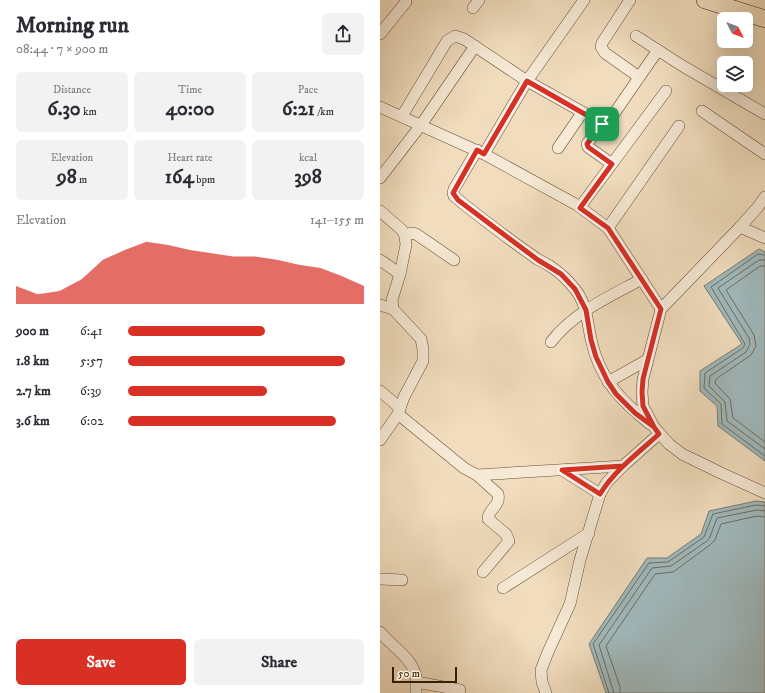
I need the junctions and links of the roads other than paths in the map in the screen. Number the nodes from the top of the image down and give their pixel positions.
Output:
1 (584, 0) edge
2 (630, 0) edge
3 (705, 0) edge
4 (742, 0) edge
5 (406, 2) dead end
6 (765, 7) edge
7 (765, 19) edge
8 (380, 34) edge
9 (636, 36) dead end
10 (474, 46) junction
11 (658, 50) junction
12 (640, 77) junction
13 (527, 81) junction
14 (666, 91) dead end
15 (380, 107) edge
16 (702, 111) dead end
17 (582, 113) junction
18 (765, 114) edge
19 (402, 116) junction
20 (602, 124) junction
21 (421, 125) junction
22 (679, 126) dead end
23 (558, 148) dead end
24 (481, 152) junction
25 (765, 154) edge
26 (612, 164) junction
27 (380, 178) edge
28 (765, 197) edge
29 (580, 208) junction
30 (380, 211) edge
31 (740, 227) junction
32 (608, 228) junction
33 (405, 236) junction
34 (765, 238) edge
35 (380, 260) edge
36 (454, 260) dead end
37 (400, 274) junction
38 (642, 279) junction
39 (380, 305) edge
40 (393, 309) junction
41 (661, 309) junction
42 (586, 310) junction
43 (551, 342) dead end
44 (647, 360) junction
45 (608, 382) junction
46 (380, 391) edge
47 (399, 411) junction
48 (656, 431) junction
49 (380, 440) edge
50 (623, 466) junction
51 (562, 470) junction
52 (477, 475) junction
53 (765, 493) edge
54 (600, 494) junction
55 (589, 533) junction
56 (483, 572) dead end
57 (380, 579) edge
58 (402, 580) dead end
59 (503, 588) dead end
60 (380, 632) edge
61 (416, 687) edge
62 (460, 690) dead end
63 (546, 693) edge

1 - 13 street
2 - 12 street
3 - 7 main road
4 - 6 main road
5 - 8 street
9 - 11 street
10 - 13 street
10 - 19 street
10 - 21 street
11 - 12 street
11 - 18 street
12 - 20 street
13 - 17 street
13 - 24 street
14 - 26 street
15 - 19 street
16 - 25 street
17 - 20 street
17 - 23 street
19 - 21 street
20 - 26 street
21 - 24 street
21 - 27 street
22 - 32 street
24 - 29 street
24 - 42 street
26 - 29 street
28 - 31 street
29 - 32 street
30 - 33 street
31 - 34 street
31 - 41 street
32 - 38 street
33 - 36 street
33 - 37 street
35 - 37 street
37 - 40 street
38 - 41 street
38 - 42 street
39 - 40 street
40 - 47 street
41 - 44 street
42 - 43 street
42 - 45 street
44 - 45 street
44 - 48 street
45 - 48 street
46 - 47 street
47 - 49 street
47 - 52 street
48 - 50 street
48 - 53 street
50 - 51 street
50 - 54 street
51 - 52 street
51 - 54 street
52 - 56 street
54 - 55 street
55 - 59 street
55 - 63 street
57 - 58 street
60 - 61 street
61 - 62 street

